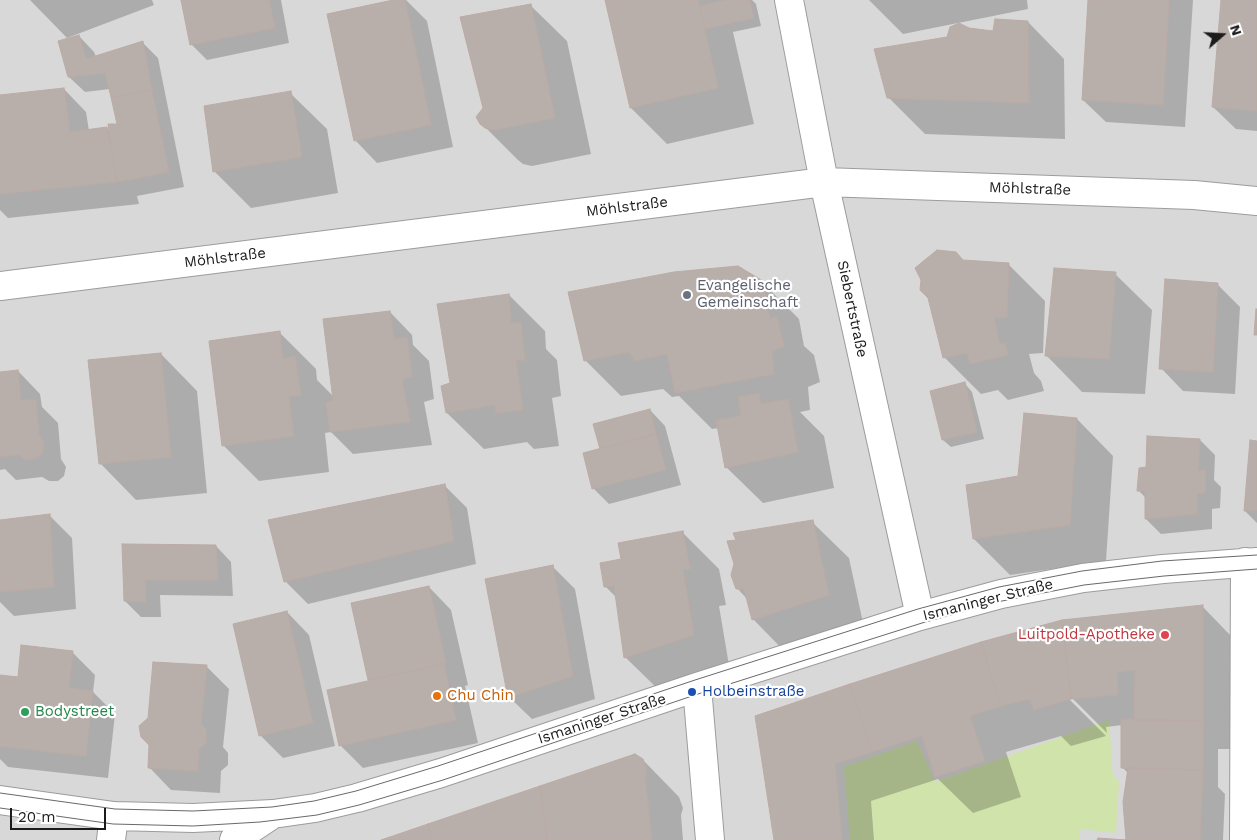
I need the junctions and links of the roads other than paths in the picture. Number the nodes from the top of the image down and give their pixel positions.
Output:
1 (789, 0) edge
2 (824, 182) junction
3 (1257, 201) edge
4 (0, 286) edge
5 (1251, 562) edge
6 (920, 616) junction
7 (697, 687) junction
8 (0, 800) edge
9 (272, 814) junction
10 (113, 828) edge
11 (234, 840) edge
12 (710, 840) edge
13 (1244, 840) edge

1 - 2 street, Siebertstraße
2 - 3 street, Möhlstraße
2 - 4 street, Möhlstraße
2 - 6 street, Siebertstraße
5 - 6 street, Ismaninger Straße
5 - 13 street
6 - 7 street, Ismaninger Straße
7 - 9 street, Ismaninger Straße
7 - 12 street
8 - 10 street, Ismaninger Straße
9 - 10 street, Ismaninger Straße
9 - 11 street

